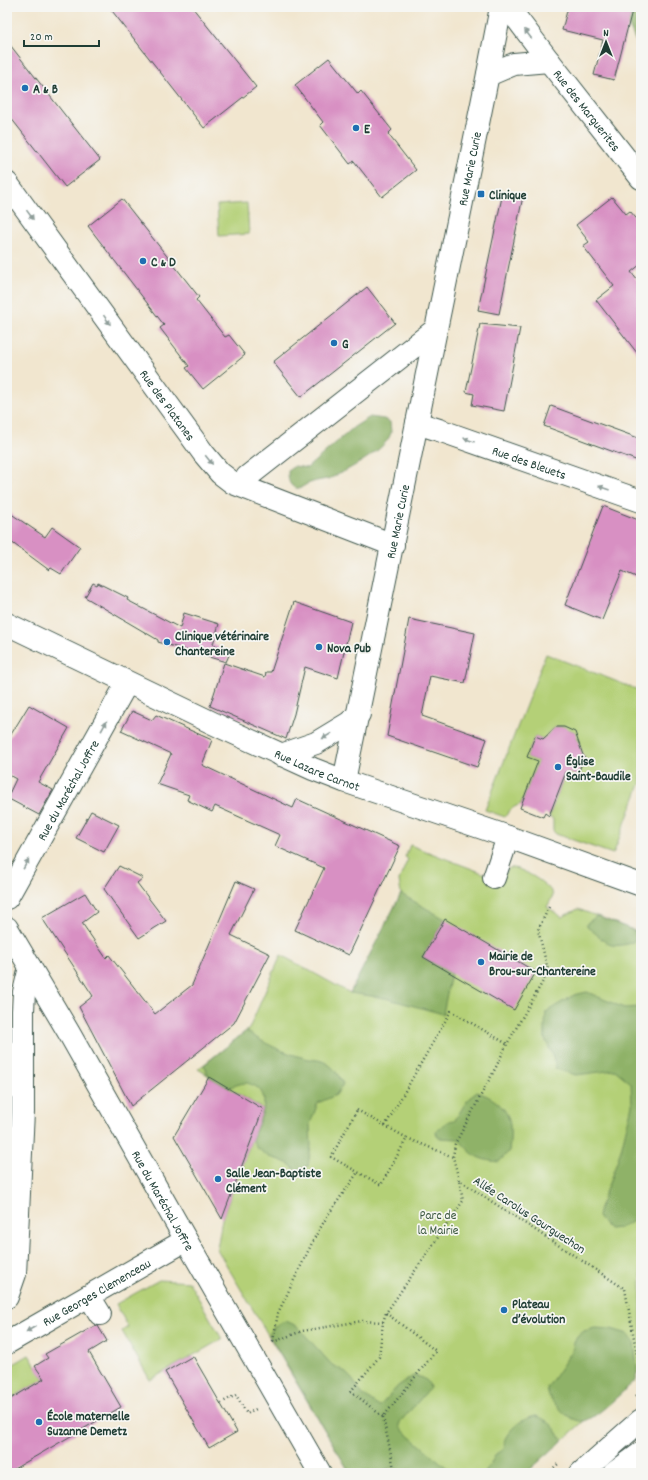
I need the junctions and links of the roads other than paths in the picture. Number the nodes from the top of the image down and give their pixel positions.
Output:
1 (501, 7) edge
2 (508, 7) edge
3 (549, 61) junction
4 (488, 75) junction
5 (641, 178) edge
6 (7, 183) edge
7 (436, 330) junction
8 (417, 423) junction
9 (247, 477) dead end
10 (641, 502) edge
11 (393, 545) junction
12 (7, 624) edge
13 (127, 682) junction
14 (359, 714) junction
15 (281, 755) junction
16 (344, 781) junction
17 (508, 837) junction
18 (494, 878) dead end
19 (640, 881) edge
20 (7, 898) edge
21 (7, 928) edge
22 (30, 967) junction
23 (186, 1240) junction
24 (7, 1297) edge
25 (7, 1342) edge
26 (641, 1420) edge
27 (619, 1440) junction
28 (641, 1453) edge
29 (320, 1473) edge
30 (581, 1473) edge
31 (598, 1473) edge
32 (614, 1473) edge

1 - 4 street, Rue Marie Curie
3 -> 2 street, Rue des Marguerites
3 - 4 street, Rue des Marguerites
3 - 5 street, Rue des Marguerites
4 - 7 street, Rue Marie Curie
6 -> 11 street, Rue des Platanes
7 - 8 street, Rue Marie Curie
7 - 9 street
10 -> 8 street, Rue des Bleuets
8 - 11 street, Rue Marie Curie
11 - 14 street, Rue Marie Curie
12 - 13 street, Rue Lazare Carnot
13 - 15 street, Rue Lazare Carnot
20 -> 13 street, Rue du Maréchal Joffre
14 -> 15 street
14 - 16 street, Rue Marie Curie
15 - 16 street, Rue Lazare Carnot
16 - 17 street, Rue Lazare Carnot
17 - 18 street
17 - 19 street, Rue Lazare Carnot
21 - 22 street, Rue du Maréchal Joffre
22 - 23 street, Rue du Maréchal Joffre
22 - 24 street
23 -> 25 street, Rue Georges Clemenceau
23 - 29 street, Rue du Maréchal Joffre
26 - 27 street
27 - 30 street
27 - 31 street
28 - 32 street

